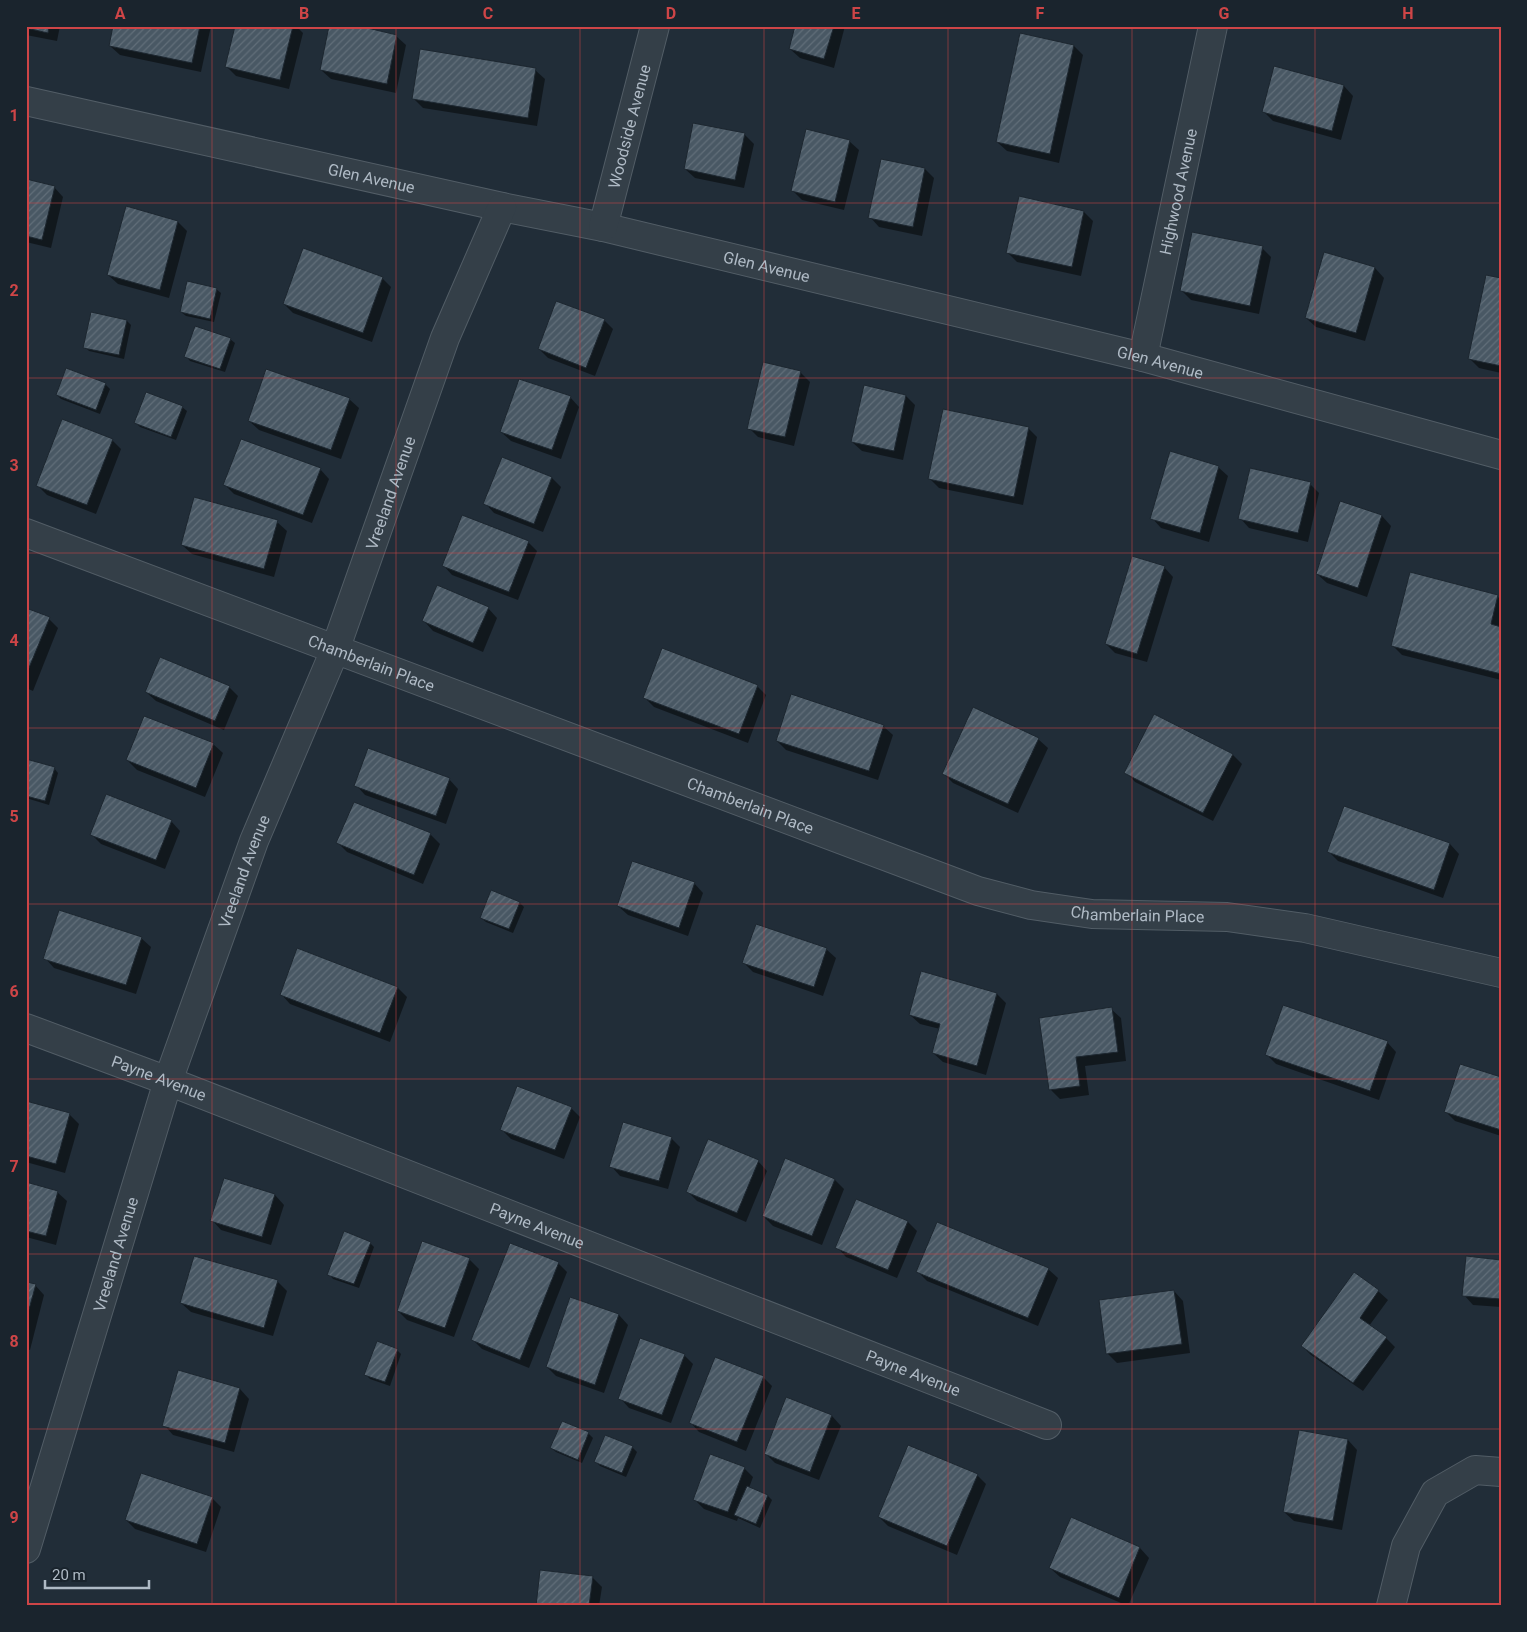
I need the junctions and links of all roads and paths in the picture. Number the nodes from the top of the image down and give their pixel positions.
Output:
1 (655, 26) edge
2 (1213, 26) edge
3 (26, 101) edge
4 (502, 207) junction
5 (603, 228) junction
6 (1142, 357) junction
7 (1501, 455) edge
8 (26, 533) edge
9 (335, 650) junction
10 (1501, 973) edge
11 (26, 1028) edge
12 (168, 1081) junction
13 (1047, 1425) dead end
14 (1501, 1472) edge
15 (26, 1549) edge
16 (1391, 1606) edge

1 - 5 street, Woodside Avenue
2 - 6 street, Highwood Avenue
3 - 4 street, Glen Avenue
4 - 5 street, Glen Avenue
4 - 9 street, Vreeland Avenue
5 - 6 street, Glen Avenue
6 - 7 street, Glen Avenue
8 - 9 street, Chamberlain Place
9 - 10 street, Chamberlain Place
9 - 12 street, Vreeland Avenue
11 - 12 street, Payne Avenue
12 - 13 street, Payne Avenue
12 - 15 street, Vreeland Avenue
14 - 16 street

